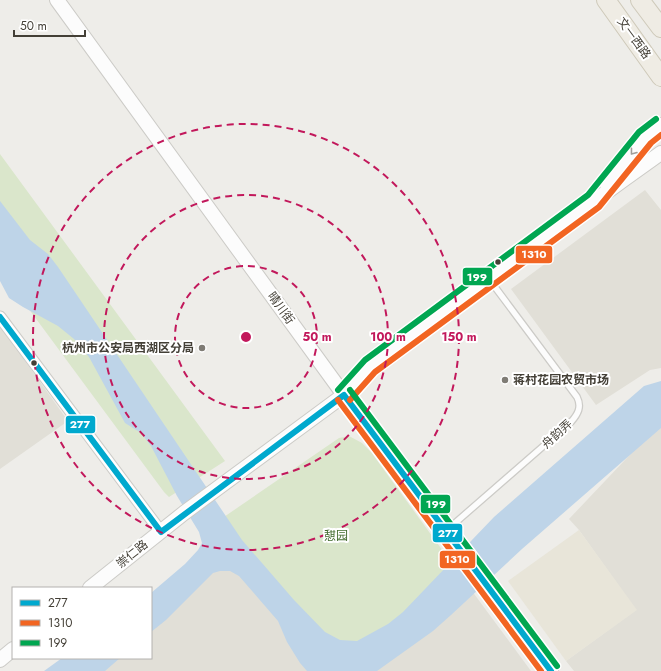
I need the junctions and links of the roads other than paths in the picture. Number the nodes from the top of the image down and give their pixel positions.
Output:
1 (57, 0) edge
2 (606, 0) edge
3 (640, 0) edge
4 (661, 28) edge
5 (661, 77) edge
6 (661, 125) edge
7 (661, 153) edge
8 (594, 201) junction
9 (489, 278) junction
10 (0, 317) edge
11 (344, 395) junction
12 (447, 530) junction
13 (161, 532) junction
14 (91, 587) edge
15 (12, 650) edge
16 (0, 660) edge
17 (550, 671) edge

1 - 11 street, 晴川街
2 - 5 main road, 文一西路
3 - 4 main road
6 -> 8 street, 崇仁路
7 - 8 street, 崇仁路
8 - 9 street, 崇仁路
9 - 11 street, 崇仁路
9 - 12 lane, 舟韵弄
10 - 13 street
11 - 12 street, 晴川街
11 - 13 street, 崇仁路
12 - 17 street, 晴川街
13 - 14 street, 崇仁路
15 - 16 street

